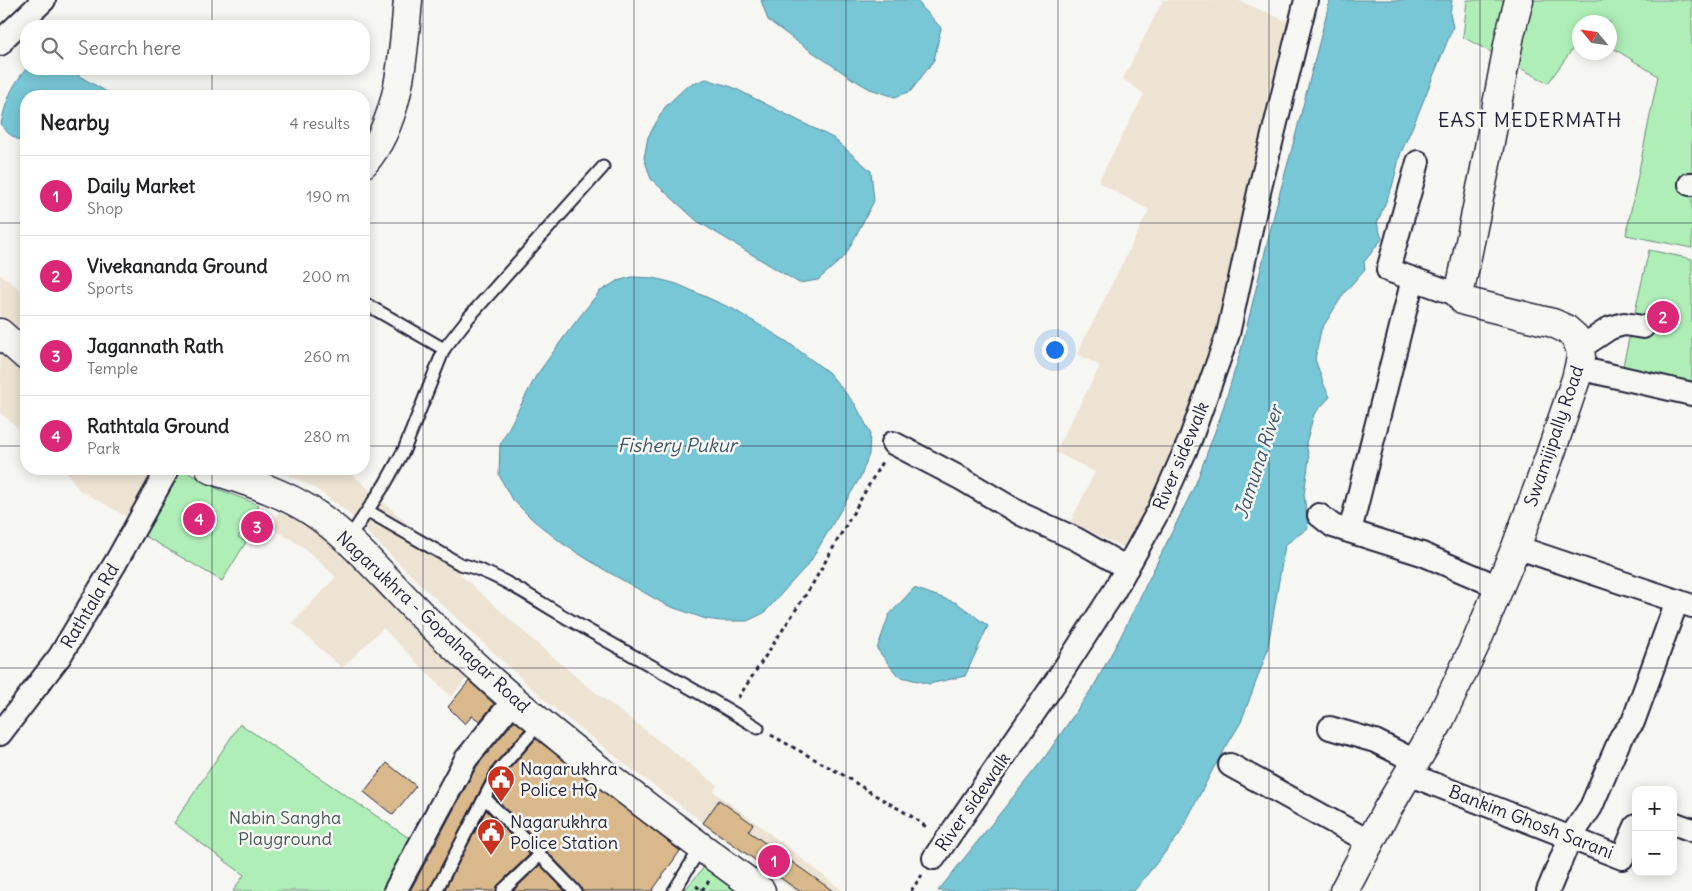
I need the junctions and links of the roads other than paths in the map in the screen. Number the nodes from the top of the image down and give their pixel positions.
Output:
1 (44, 0) edge
2 (408, 0) edge
3 (1306, 0) edge
4 (1518, 0) edge
5 (23, 20) edge
6 (20, 23) edge
7 (0, 44) edge
8 (370, 155) edge
9 (1418, 162) dead end
10 (603, 167) dead end
11 (1413, 279) junction
12 (1459, 294) junction
13 (370, 306) edge
14 (1643, 327) dead end
15 (0, 333) edge
16 (444, 349) junction
17 (20, 351) edge
18 (1579, 358) junction
19 (1692, 394) edge
20 (893, 443) road end
21 (165, 475) edge
22 (227, 475) edge
23 (368, 511) junction
24 (1319, 515) dead end
25 (1350, 531) junction
26 (348, 540) junction
27 (1516, 547) junction
28 (1127, 568) junction
29 (1499, 587) junction
30 (1685, 604) edge
31 (514, 700) junction
32 (540, 722) junction
33 (758, 728) road end
34 (1330, 728) dead end
35 (0, 734) edge
36 (1230, 765) dead end
37 (1412, 768) junction
38 (485, 798) junction
39 (1677, 825) edge
40 (1692, 830) edge
41 (1634, 831) edge
42 (1570, 838) junction
43 (1370, 842) junction
44 (701, 847) junction
45 (940, 849) road end
46 (540, 855) junction
47 (503, 890) edge
48 (395, 891) edge
49 (436, 891) edge
50 (575, 891) edge
51 (674, 891) edge
52 (761, 891) edge
53 (1344, 891) edge
54 (1548, 891) edge

1 - 5 street
2 - 8 street
3 - 28 street, River sidewalk
4 - 12 street
6 - 7 street
9 - 11 street
10 - 16 lane
11 - 12 street
11 - 25 street
12 - 18 street, Swamijipally Road
13 - 16 lane
14 - 18 street
15 - 17 street
16 - 23 lane
18 - 19 street
18 - 27 street, Swamijipally Road
20 - 28 street
21 - 35 street, Rathtala Rd
22 - 26 street, Nagarukhra - Gopalnagar Road
23 - 26 lane
23 - 33 lane
24 - 25 street
25 - 29 street
26 - 31 street, Nagarukhra - Gopalnagar Road
27 - 29 street, Swamijipally Road
27 - 30 street
28 - 45 street, River sidewalk
29 - 37 street, Swamijipally Road
30 - 42 street
31 - 32 street, Nagarukhra - Gopalnagar Road
31 - 48 street
32 - 38 lane
32 - 44 street, Nagarukhra - Gopalnagar Road
34 - 37 street, Bankim Ghosh Sarani
36 - 43 street
37 - 42 street, Bankim Ghosh Sarani
37 - 43 street, Swamijipally Road
38 - 46 lane
38 - 49 lane
39 - 40 street
41 - 42 street, Bankim Ghosh Sarani
42 - 54 street
43 - 53 street, Swamijipally Road
44 - 51 lane
44 - 52 street, Nagarukhra - Gopalnagar Road
46 - 47 lane
46 - 50 lane

